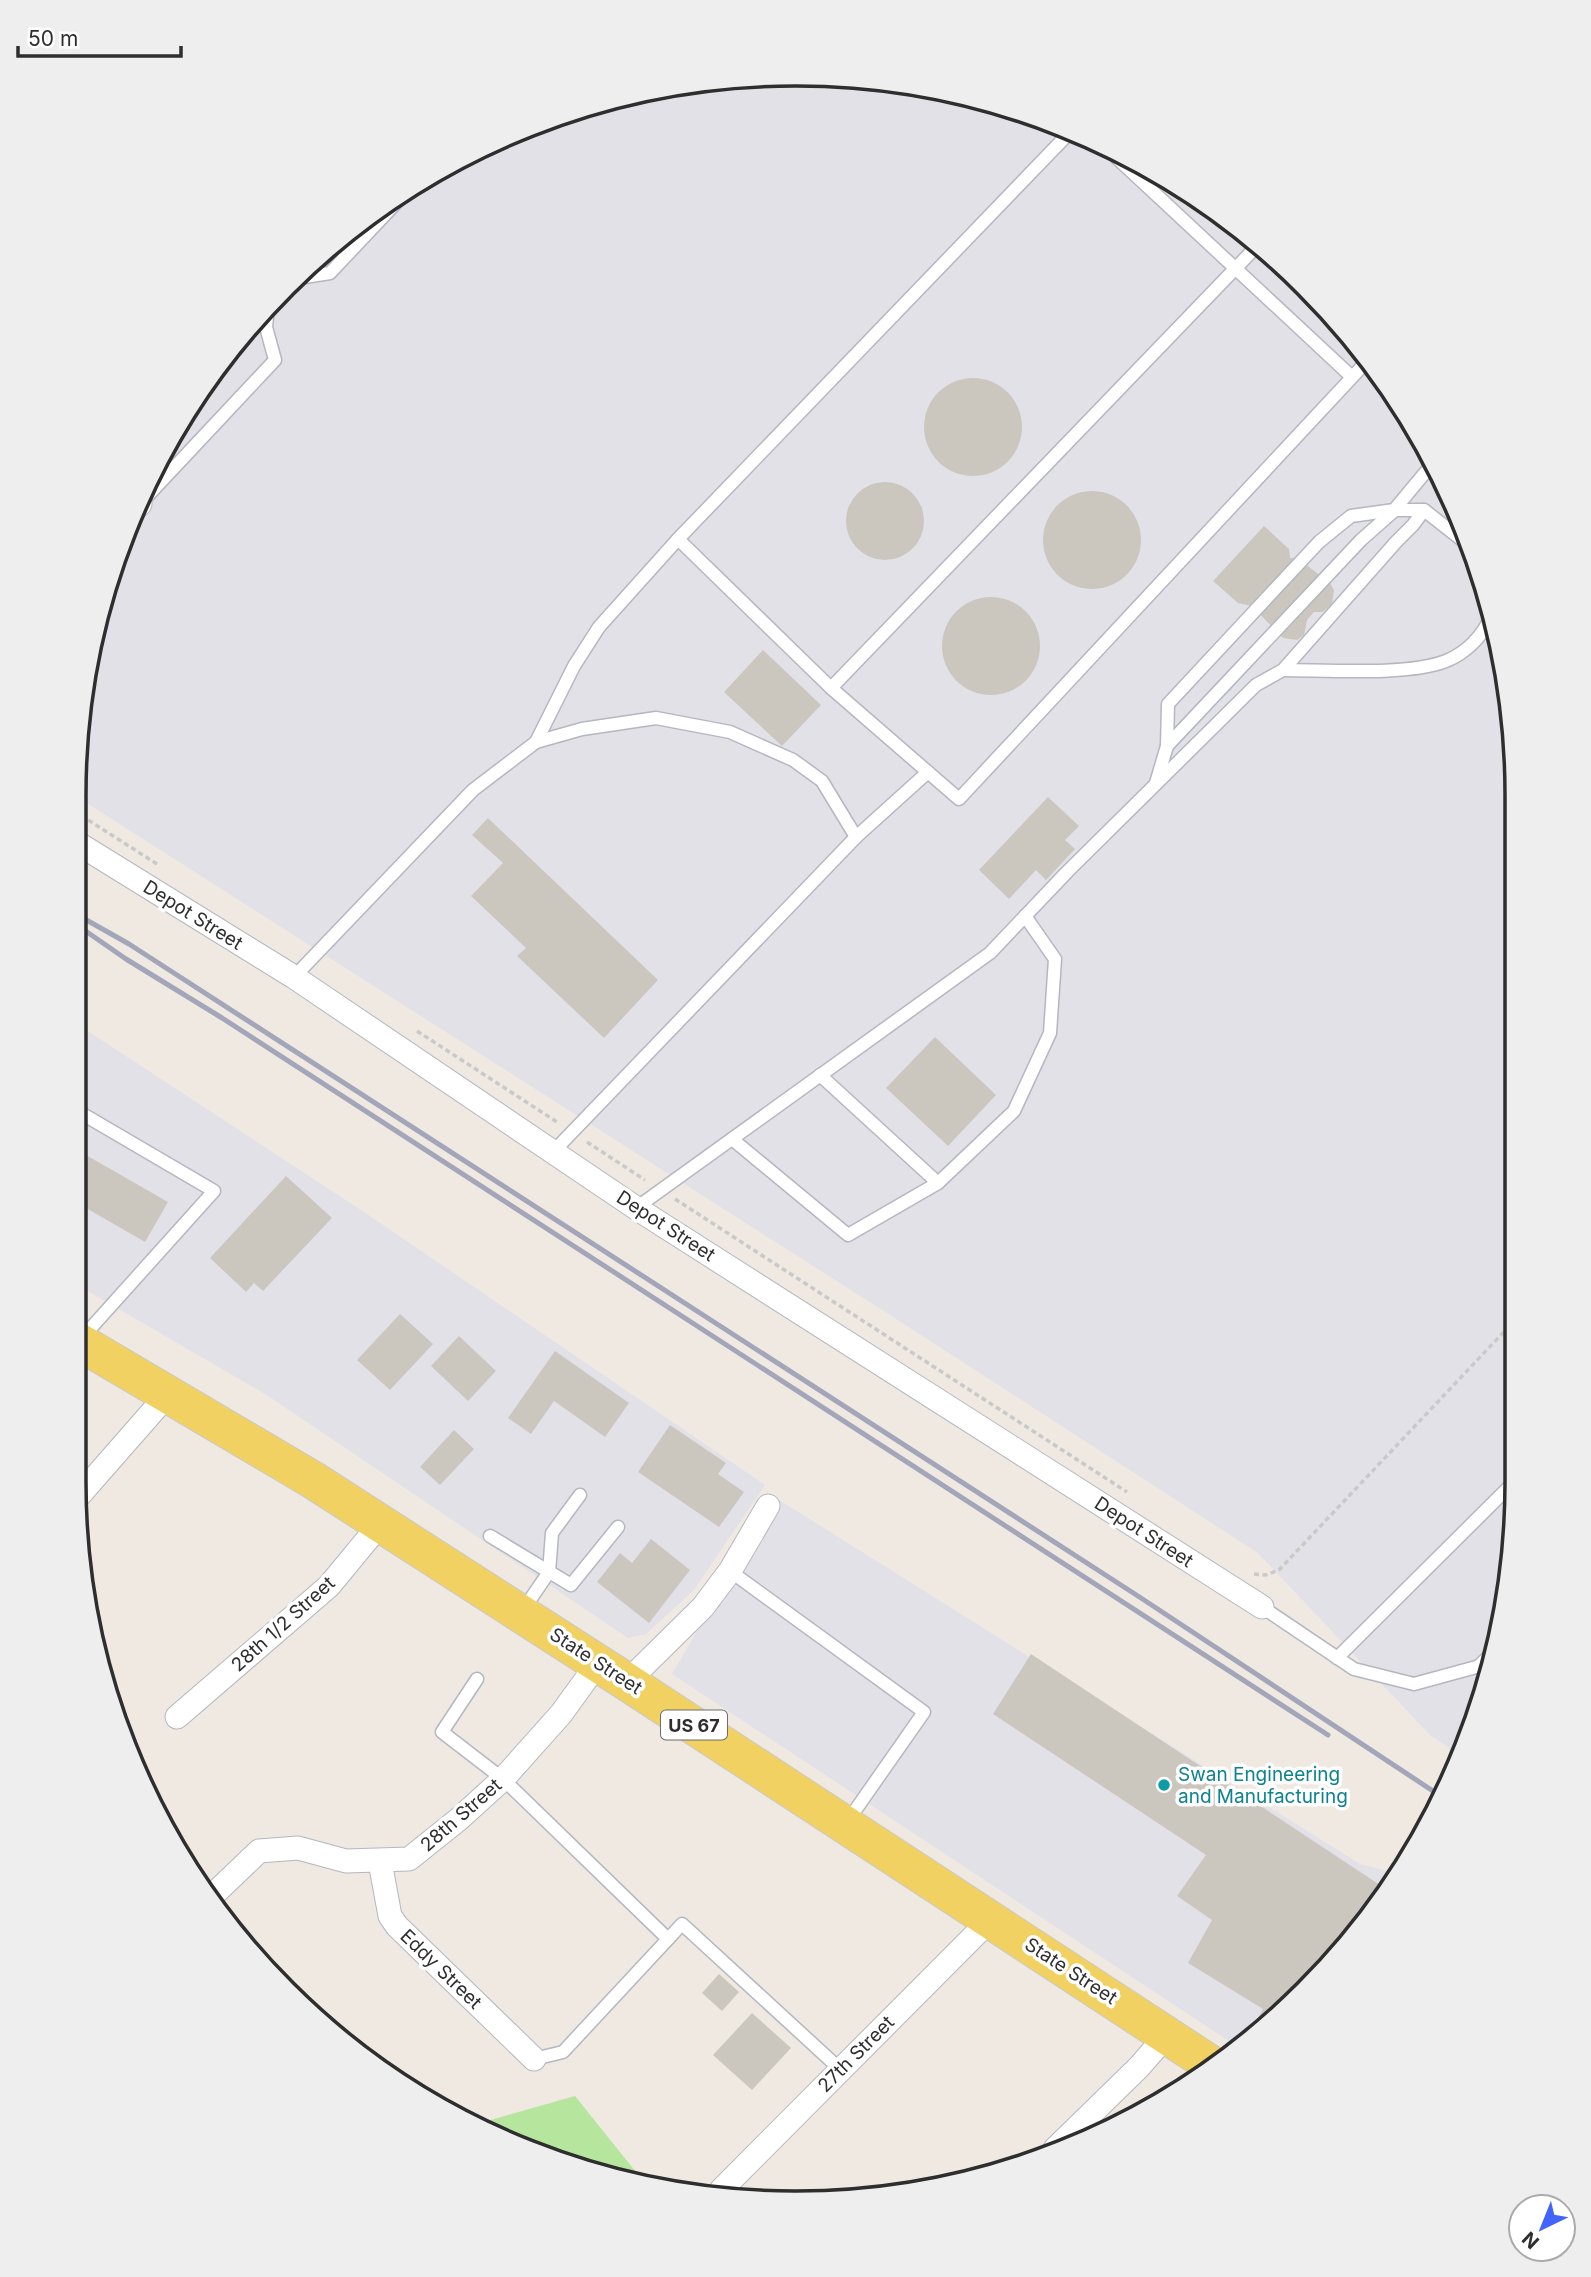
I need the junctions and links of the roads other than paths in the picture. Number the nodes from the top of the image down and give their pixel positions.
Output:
1 (1064, 139) edge
2 (1131, 171) edge
3 (380, 220) edge
4 (1251, 252) edge
5 (1236, 268) junction
6 (314, 276) edge
7 (263, 327) edge
8 (1362, 367) edge
9 (1352, 377) junction
10 (1426, 471) edge
11 (158, 485) edge
12 (1394, 510) junction
13 (1424, 510) junction
14 (1455, 534) edge
15 (678, 539) junction
16 (1485, 628) edge
17 (1283, 670) junction
18 (831, 688) junction
19 (536, 742) junction
20 (1167, 746) junction
21 (928, 772) junction
22 (1156, 784) junction
23 (856, 836) junction
24 (86, 848) edge
25 (1025, 916) junction
26 (294, 977) junction
27 (820, 1075) junction
28 (86, 1116) edge
29 (732, 1139) junction
30 (553, 1152) junction
31 (938, 1183) junction
32 (636, 1208) junction
33 (86, 1329) edge
34 (86, 1346) edge
35 (168, 1394) junction
36 (86, 1487) edge
37 (1505, 1491) edge
38 (580, 1495) dead end
39 (768, 1506) dead end
40 (381, 1523) junction
41 (618, 1527) dead end
42 (490, 1536) dead end
43 (730, 1570) junction
44 (549, 1572) junction
45 (1262, 1607) joint
46 (521, 1613) junction
47 (1337, 1658) junction
48 (1481, 1665) edge
49 (613, 1672) junction
50 (477, 1679) dead end
51 (177, 1717) dead end
52 (502, 1779) junction
53 (846, 1824) junction
54 (380, 1862) junction
55 (217, 1893) edge
56 (991, 1919) junction
57 (668, 1939) junction
58 (1167, 2035) junction
59 (534, 2059) joint
60 (1205, 2061) edge
61 (841, 2070) junction
62 (1068, 2137) edge
63 (733, 2188) edge

1 - 15 lane
2 - 5 lane
3 - 6 lane
4 - 5 lane
5 - 9 lane
5 - 18 lane
7 - 11 lane
8 - 9 lane
9 - 21 lane
10 - 12 lane
12 - 13 lane
12 - 20 lane
12 - 20 lane
13 - 14 lane
13 - 17 lane
15 - 18 lane
15 - 19 lane
16 - 17 lane
17 - 22 lane
18 - 21 lane
19 - 23 lane
19 - 26 lane
20 - 22 lane
21 - 23 lane
22 - 25 lane
23 - 30 lane
24 - 26 street, Depot Street
25 - 27 lane
25 - 31 lane
26 - 30 street, Depot Street
27 - 29 lane
27 - 31 lane
28 - 33 lane
29 - 31 lane
29 - 32 lane
30 - 32 street, Depot Street
32 - 45 street, Depot Street
34 - 35 main road, State Street / US 67
35 - 36 street
35 - 40 main road, State Street / US 67
37 - 47 lane
38 - 44 lane
39 - 43 street, 28th Street
40 - 46 main road, State Street / US 67
40 - 51 street, 28th 1/2 Street
41 - 44 lane
42 - 44 lane
43 - 49 street, 28th Street
43 - 53 lane
44 - 46 lane
45 - 47 lane
46 - 49 main road, State Street / US 67
47 - 48 lane
49 - 52 street, 28th Street
49 - 53 main road, State Street / US 67
50 - 52 lane
52 - 54 street, 28th Street
52 - 57 lane
53 - 56 main road, State Street / US 67
54 - 55 street, 28th Street
54 - 59 street, Eddy Street
56 - 58 main road, State Street / US 67
56 - 61 street, 27th Street
57 - 59 lane
57 - 61 lane
58 - 60 main road, State Street / US 67
58 - 62 street
61 - 63 street, 27th Street

